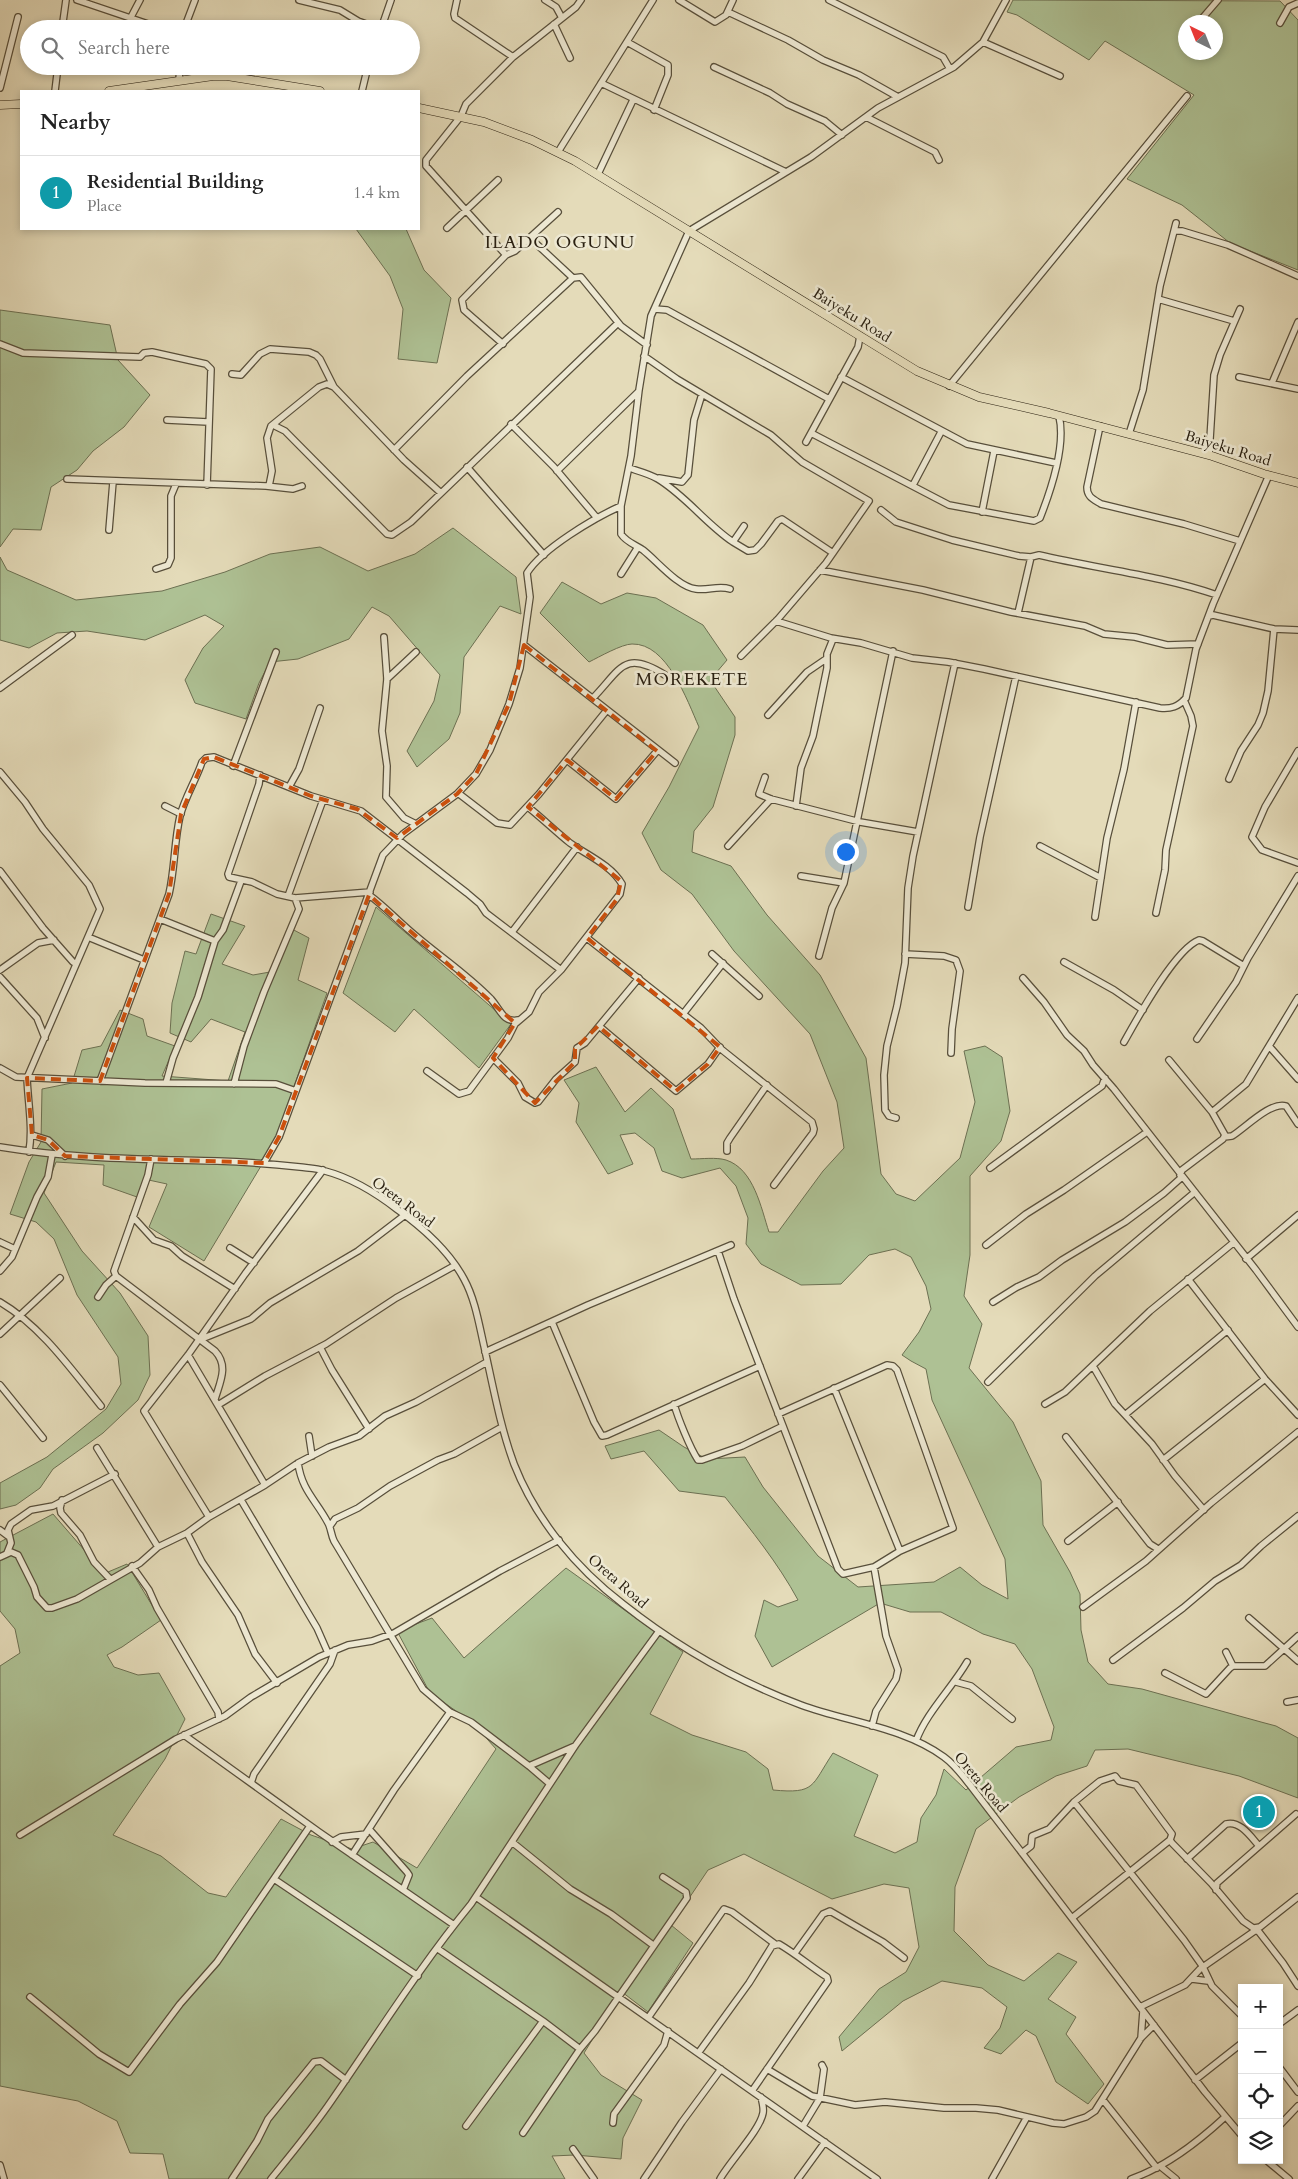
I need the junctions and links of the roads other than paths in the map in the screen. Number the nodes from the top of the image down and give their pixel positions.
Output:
1 (66, 0) edge
2 (77, 0) edge
3 (140, 0) edge
4 (195, 0) edge
5 (298, 0) edge
6 (330, 0) edge
7 (391, 0) edge
8 (457, 0) edge
9 (546, 0) edge
10 (581, 0) edge
11 (653, 0) edge
12 (679, 0) edge
13 (733, 0) edge
14 (829, 0) edge
15 (1006, 0) edge
16 (1218, 0) edge
17 (1298, 3) edge
18 (334, 8) junction
19 (728, 12) junction
20 (1205, 15) edge
21 (18, 17) dead end
22 (131, 17) junction
23 (562, 18) junction
24 (63, 20) edge
25 (139, 20) edge
26 (187, 20) edge
27 (356, 20) edge
28 (384, 20) edge
29 (1280, 23) dead end
30 (554, 24) junction
31 (627, 42) junction
32 (983, 42) junction
33 (513, 57) junction
34 (570, 58) dead end
35 (714, 67) dead end
36 (950, 69) junction
37 (57, 75) edge
38 (179, 75) edge
39 (366, 75) edge
40 (1060, 76) dead end
41 (179, 80) junction
42 (601, 83) junction
43 (0, 88) edge
44 (55, 90) edge
45 (115, 90) edge
46 (314, 90) edge
47 (362, 90) edge
48 (1186, 96) dead end
49 (898, 98) junction
50 (633, 100) junction
51 (20, 104) edge
52 (0, 105) edge
53 (420, 108) edge
54 (654, 110) junction
55 (462, 116) junction
56 (866, 117) junction
57 (842, 135) junction
58 (558, 152) junction
59 (939, 160) dead end
60 (786, 172) junction
61 (598, 174) junction
62 (498, 180) dead end
63 (465, 210) junction
64 (558, 212) dead end
65 (1176, 223) dead end
66 (447, 228) dead end
67 (689, 231) junction
68 (1174, 231) junction
69 (530, 238) junction
70 (506, 255) junction
71 (1298, 276) edge
72 (573, 278) junction
73 (1158, 299) junction
74 (659, 300) junction
75 (655, 309) junction
76 (1240, 309) dead end
77 (666, 310) junction
78 (1234, 321) junction
79 (1298, 322) edge
80 (618, 323) junction
81 (863, 338) junction
82 (0, 344) edge
83 (502, 344) junction
84 (646, 345) junction
85 (644, 356) junction
86 (232, 374) dead end
87 (841, 377) junction
88 (1239, 377) dead end
89 (1272, 383) junction
90 (949, 386) junction
91 (334, 387) junction
92 (1298, 389) edge
93 (639, 392) junction
94 (702, 394) junction
95 (829, 399) junction
96 (1058, 416) junction
97 (1070, 418) junction
98 (167, 420) dead end
99 (208, 422) junction
100 (511, 424) junction
101 (273, 425) junction
102 (1100, 426) junction
103 (1062, 428) junction
104 (941, 432) junction
105 (811, 433) junction
106 (1129, 434) junction
107 (806, 442) dead end
108 (394, 450) junction
109 (994, 451) junction
110 (1209, 455) junction
111 (1056, 463) junction
112 (467, 467) junction
113 (629, 468) junction
114 (557, 471) junction
115 (1269, 475) junction
116 (657, 478) junction
117 (68, 480) dead end
118 (113, 482) junction
119 (1298, 483) edge
120 (176, 484) junction
121 (207, 485) junction
122 (913, 485) junction
123 (269, 486) junction
124 (302, 486) dead end
125 (441, 493) junction
126 (621, 506) junction
127 (881, 510) dead end
128 (982, 512) junction
129 (597, 518) junction
130 (744, 526) dead end
131 (109, 530) dead end
132 (1240, 541) junction
133 (733, 542) junction
134 (638, 547) junction
135 (833, 553) junction
136 (544, 555) junction
137 (1031, 557) junction
138 (156, 569) dead end
139 (820, 570) junction
140 (620, 574) dead end
141 (730, 589) dead end
142 (1217, 595) junction
143 (1018, 613) junction
144 (1211, 614) junction
145 (776, 621) junction
146 (1274, 629) junction
147 (1298, 630) edge
148 (72, 635) dead end
149 (384, 638) dead end
150 (833, 639) junction
151 (1198, 644) junction
152 (524, 645) junction
153 (1189, 646) junction
154 (893, 651) junction
155 (276, 652) dead end
156 (416, 652) dead end
157 (1195, 653) junction
158 (741, 656) dead end
159 (826, 659) junction
160 (955, 663) junction
161 (665, 675) dead end
162 (1016, 676) junction
163 (387, 679) junction
164 (0, 688) edge
165 (593, 698) junction
166 (1184, 700) junction
167 (1136, 702) junction
168 (320, 708) dead end
169 (607, 710) junction
170 (768, 715) dead end
171 (657, 751) junction
172 (1298, 751) edge
173 (567, 760) junction
174 (675, 764) dead end
175 (233, 766) junction
176 (0, 772) edge
177 (260, 775) junction
178 (765, 777) dead end
179 (1229, 779) dead end
180 (290, 787) junction
181 (458, 793) junction
182 (771, 799) junction
183 (323, 800) junction
184 (165, 806) dead end
185 (528, 806) junction
186 (796, 806) junction
187 (180, 814) junction
188 (857, 822) junction
189 (416, 824) junction
190 (918, 832) junction
191 (397, 838) junction
192 (728, 846) dead end
193 (1040, 846) dead end
194 (577, 847) junction
195 (1298, 863) edge
196 (0, 871) edge
197 (801, 876) dead end
198 (1298, 876) edge
199 (1101, 878) junction
200 (241, 881) junction
201 (844, 883) junction
202 (369, 893) junction
203 (288, 896) junction
204 (295, 898) junction
205 (968, 907) dead end
206 (1156, 913) dead end
207 (1095, 917) dead end
208 (160, 919) junction
209 (512, 932) junction
210 (88, 937) junction
211 (587, 938) junction
212 (54, 940) junction
213 (216, 941) junction
214 (712, 954) dead end
215 (905, 954) junction
216 (819, 956) dead end
217 (144, 960) junction
218 (73, 962) dead end
219 (1064, 962) dead end
220 (722, 963) junction
221 (1244, 966) junction
222 (0, 970) edge
223 (561, 970) junction
224 (0, 977) edge
225 (639, 978) junction
226 (1023, 978) dead end
227 (759, 996) dead end
228 (1298, 998) edge
229 (1143, 1010) junction
230 (683, 1014) junction
231 (518, 1020) junction
232 (599, 1026) junction
233 (45, 1038) junction
234 (1197, 1039) dead end
235 (1124, 1042) dead end
236 (1269, 1046) junction
237 (720, 1047) junction
238 (951, 1053) dead end
239 (493, 1058) junction
240 (1169, 1060) dead end
241 (0, 1068) edge
242 (427, 1072) dead end
243 (28, 1078) junction
244 (1105, 1078) junction
245 (1298, 1079) edge
246 (100, 1081) junction
247 (166, 1083) junction
248 (234, 1084) junction
249 (767, 1085) junction
250 (1110, 1085) junction
251 (1102, 1086) junction
252 (296, 1091) junction
253 (1212, 1112) junction
254 (896, 1118) dead end
255 (1298, 1124) edge
256 (1147, 1132) junction
257 (32, 1135) junction
258 (1224, 1137) junction
259 (0, 1147) edge
260 (727, 1151) dead end
261 (29, 1152) junction
262 (52, 1155) junction
263 (65, 1156) junction
264 (151, 1159) junction
265 (264, 1163) junction
266 (990, 1168) dead end
267 (323, 1170) junction
268 (1180, 1173) junction
269 (774, 1185) dead end
270 (1194, 1192) junction
271 (405, 1215) junction
272 (1298, 1216) edge
273 (133, 1217) junction
274 (0, 1242) edge
275 (1233, 1243) junction
276 (731, 1245) dead end
277 (986, 1245) dead end
278 (230, 1248) dead end
279 (16, 1249) junction
280 (718, 1251) junction
281 (1246, 1259) junction
282 (254, 1263) junction
283 (454, 1266) junction
284 (0, 1271) edge
285 (116, 1276) junction
286 (60, 1278) dead end
287 (1188, 1279) junction
288 (235, 1289) junction
289 (98, 1297) dead end
290 (0, 1302) edge
291 (993, 1302) dead end
292 (21, 1316) junction
293 (552, 1322) junction
294 (1298, 1327) edge
295 (1228, 1330) junction
296 (0, 1334) edge
297 (199, 1340) junction
298 (320, 1347) junction
299 (485, 1352) junction
300 (188, 1355) junction
301 (487, 1362) junction
302 (760, 1366) junction
303 (1093, 1366) junction
304 (1265, 1378) junction
305 (988, 1382) dead end
306 (0, 1385) edge
307 (834, 1388) junction
308 (216, 1402) junction
309 (674, 1404) junction
310 (1046, 1404) dead end
311 (101, 1406) dead end
312 (663, 1409) junction
313 (778, 1414) junction
314 (1126, 1414) junction
315 (1298, 1415) edge
316 (677, 1416) junction
317 (783, 1426) junction
318 (502, 1427) junction
319 (370, 1430) junction
320 (1298, 1432) edge
321 (309, 1436) dead end
322 (43, 1438) dead end
323 (1066, 1438) dead end
324 (97, 1448) dead end
325 (312, 1456) junction
326 (1163, 1460) junction
327 (298, 1463) junction
328 (114, 1474) junction
329 (266, 1485) junction
330 (62, 1500) junction
331 (241, 1500) junction
332 (1118, 1502) junction
333 (1204, 1510) junction
334 (1298, 1516) edge
335 (209, 1518) junction
336 (330, 1526) junction
337 (0, 1530) edge
338 (187, 1533) junction
339 (8, 1536) junction
340 (559, 1540) junction
341 (1068, 1541) dead end
342 (158, 1547) junction
343 (1158, 1549) junction
344 (900, 1551) junction
345 (7, 1553) junction
346 (0, 1557) edge
347 (135, 1567) junction
348 (874, 1567) junction
349 (110, 1579) junction
350 (1083, 1607) dead end
351 (1249, 1618) dead end
352 (659, 1631) junction
353 (391, 1634) junction
354 (1298, 1636) edge
355 (1284, 1648) junction
356 (336, 1650) junction
357 (1226, 1652) dead end
358 (328, 1653) junction
359 (1114, 1660) dead end
360 (1298, 1661) edge
361 (967, 1662) dead end
362 (1233, 1666) junction
363 (1165, 1673) dead end
364 (956, 1682) junction
365 (277, 1683) junction
366 (1298, 1700) edge
367 (1287, 1702) dead end
368 (450, 1712) junction
369 (222, 1717) junction
370 (1012, 1719) dead end
371 (872, 1726) junction
372 (184, 1735) junction
373 (916, 1741) junction
374 (575, 1746) junction
375 (560, 1751) junction
376 (567, 1757) junction
377 (529, 1766) junction
378 (251, 1783) junction
379 (550, 1784) junction
380 (1074, 1802) junction
381 (1296, 1814) dead end
382 (310, 1826) junction
383 (367, 1832) junction
384 (20, 1835) dead end
385 (1170, 1840) junction
386 (332, 1842) junction
387 (512, 1842) junction
388 (1259, 1846) junction
389 (1022, 1853) junction
390 (352, 1855) junction
391 (1187, 1859) junction
392 (1128, 1873) junction
393 (662, 1877) dead end
394 (274, 1879) junction
395 (1214, 1883) junction
396 (403, 1890) junction
397 (476, 1897) junction
398 (1298, 1897) edge
399 (1072, 1918) junction
400 (454, 1925) junction
401 (1257, 1929) junction
402 (801, 1942) junction
403 (775, 1944) junction
404 (653, 1945) junction
405 (785, 1948) junction
406 (438, 1949) junction
407 (795, 1953) junction
408 (904, 1958) dead end
409 (1203, 1967) junction
410 (418, 1976) junction
411 (1192, 1980) junction
412 (1208, 1981) junction
413 (1298, 1986) edge
414 (30, 1997) dead end
415 (618, 1997) junction
416 (1141, 2009) junction
417 (1298, 2010) edge
418 (1238, 2012) edge
419 (648, 2018) junction
420 (543, 2021) junction
421 (1283, 2021) edge
422 (1154, 2025) junction
423 (668, 2031) junction
424 (1141, 2038) junction
425 (1238, 2046) edge
426 (580, 2049) junction
427 (699, 2052) junction
428 (822, 2065) dead end
429 (721, 2069) junction
430 (767, 2069) junction
431 (1283, 2072) edge
432 (346, 2080) junction
433 (1195, 2080) junction
434 (752, 2090) junction
435 (1298, 2092) edge
436 (761, 2097) junction
437 (820, 2098) junction
438 (1103, 2100) junction
439 (772, 2105) junction
440 (1298, 2106) edge
441 (763, 2113) junction
442 (1026, 2117) junction
443 (1225, 2117) junction
444 (1283, 2122) edge
445 (614, 2123) dead end
446 (466, 2126) dead end
447 (803, 2126) junction
448 (1238, 2132) edge
449 (523, 2133) dead end
450 (825, 2142) junction
451 (573, 2149) dead end
452 (1271, 2164) edge
453 (0, 2165) edge
454 (1159, 2167) junction
455 (875, 2178) edge
456 (4, 2179) edge
457 (232, 2179) edge
458 (271, 2179) edge
459 (594, 2179) edge
460 (644, 2179) edge
461 (720, 2179) edge
462 (798, 2179) edge
463 (992, 2179) edge
464 (1131, 2179) edge
465 (1176, 2179) edge
466 (1289, 2179) edge

1 - 24 street
2 - 22 street
3 - 22 street
4 - 26 street
5 - 18 street
6 - 18 street
7 - 28 street
8 - 33 street
9 - 23 street
10 - 23 street
11 - 31 street
12 - 19 street
13 - 19 street
14 - 36 street
15 - 32 street
16 - 20 street
17 - 29 street
18 - 27 street
19 - 49 street
21 - 43 street
22 - 25 street
23 - 30 street
30 - 33 street
30 - 34 street
31 - 42 street
31 - 54 street
32 - 36 street
32 - 40 street
33 - 55 street
35 - 57 street
36 - 49 street
37 - 44 street
38 - 41 street
39 - 47 street
41 - 45 main road
41 - 46 main road
42 - 50 street
42 - 58 street
48 - 90 street
49 - 56 street
50 - 54 street
50 - 61 street
51 - 52 main road
53 - 55 main road, Baiyeku Road
54 - 60 street
55 - 58 main road, Baiyeku Road
55 - 63 street
56 - 57 street
56 - 59 street
57 - 60 street
58 - 61 main road, Baiyeku Road
60 - 67 street
61 - 67 main road, Baiyeku Road
62 - 63 street
63 - 66 street
63 - 70 street
64 - 69 street
65 - 68 street
67 - 74 street
67 - 81 main road, Baiyeku Road
68 - 71 street
68 - 73 street
69 - 70 street
69 - 72 street
70 - 83 street
72 - 80 street
72 - 83 street
73 - 78 street
73 - 106 street
74 - 75 street
74 - 77 street
75 - 77 street
75 - 84 street
76 - 78 street
77 - 95 street
78 - 110 street
79 - 89 street
80 - 84 street
80 - 100 street
81 - 87 street
81 - 90 main road, Baiyeku Road
82 - 99 street
83 - 108 street
84 - 85 street
85 - 93 street
85 - 94 street
86 - 91 street
87 - 95 street
87 - 104 street
88 - 89 street
89 - 92 street
90 - 96 main road, Baiyeku Road
91 - 101 street
91 - 108 street
93 - 113 street
93 - 114 street
94 - 116 street
94 - 135 street
95 - 105 street
96 - 97 main road, Baiyeku Road
96 - 103 street
97 - 102 main road, Baiyeku Road
97 - 103 street
98 - 99 street
99 - 121 street
100 - 112 street
100 - 114 street
101 - 123 street
101 - 125 street
102 - 106 main road, Baiyeku Road
102 - 132 street
103 - 111 street
104 - 109 street
104 - 122 street
105 - 107 street
105 - 122 street
106 - 110 main road, Baiyeku Road
108 - 125 street
109 - 111 street
109 - 128 street
110 - 115 main road, Baiyeku Road
111 - 128 street
112 - 125 street
112 - 136 street
113 - 116 street
113 - 126 street
114 - 129 street
115 - 119 main road, Baiyeku Road
115 - 132 street
116 - 133 street
117 - 118 street
118 - 120 street
118 - 131 street
120 - 121 street
120 - 138 street
121 - 123 street
122 - 128 street
123 - 124 street
126 - 129 street
126 - 134 street
127 - 137 street
129 - 136 street
130 - 133 street
132 - 142 street
133 - 135 street
134 - 140 street
134 - 141 street
135 - 139 street
136 - 152 street
137 - 142 street
137 - 143 street
139 - 143 street
139 - 145 street
142 - 144 street
143 - 153 street
144 - 146 street
144 - 151 street
145 - 150 street
145 - 158 street
146 - 147 street
146 - 179 street
148 - 164 street
149 - 163 street
150 - 154 street
150 - 159 street
151 - 153 street
151 - 157 street
152 - 165 street
152 - 181 street
153 - 157 street
154 - 160 street
154 - 188 street
155 - 175 street
156 - 163 street
157 - 166 street
159 - 170 street
159 - 186 street
160 - 162 street
160 - 190 street
161 - 165 street
162 - 167 street
162 - 205 street
163 - 189 street
165 - 169 street
166 - 167 street
166 - 206 street
167 - 199 street
168 - 180 street
169 - 171 street
169 - 173 street
171 - 173 street
171 - 174 street
172 - 195 street
173 - 185 street
175 - 177 street
175 - 187 street
176 - 210 street
177 - 180 street
177 - 200 street
178 - 182 street
180 - 183 street
181 - 185 street
181 - 189 street
182 - 186 street
182 - 192 street
183 - 191 street
183 - 203 street
184 - 187 street
185 - 194 street
186 - 188 street
187 - 208 street
188 - 190 street
188 - 201 street
189 - 191 street
190 - 215 street
191 - 202 street
191 - 209 street
193 - 199 street
194 - 209 street
194 - 211 street
196 - 212 street
197 - 201 street
198 - 221 street
199 - 207 street
200 - 203 street
200 - 213 street
201 - 216 street
202 - 204 street
202 - 231 street
202 - 252 street
203 - 204 street
204 - 248 street
208 - 213 street
208 - 217 street
209 - 223 street
210 - 217 street
210 - 233 street
211 - 223 street
211 - 225 street
212 - 218 street
212 - 222 street
213 - 247 street
214 - 220 street
215 - 238 street
215 - 254 street
217 - 246 street
219 - 229 street
220 - 227 street
220 - 230 street
221 - 229 street
221 - 234 street
223 - 231 street
224 - 233 street
225 - 230 street
225 - 232 street
226 - 244 street
228 - 236 street
229 - 235 street
230 - 237 street
231 - 239 street
232 - 237 street
232 - 239 street
233 - 243 street
236 - 245 street
236 - 253 street
237 - 249 street
239 - 242 street
240 - 253 street
241 - 243 street
243 - 246 street
243 - 257 street
244 - 250 street
244 - 251 street
246 - 247 street
247 - 248 street
248 - 252 street
249 - 260 street
249 - 269 street
250 - 251 street
250 - 256 street
251 - 266 street
252 - 265 street
253 - 258 street
255 - 258 street
256 - 268 street
256 - 277 street
257 - 261 street
257 - 263 street
258 - 268 street
259 - 261 street, Oreta Road
261 - 262 street, Oreta Road
262 - 263 street, Oreta Road
262 - 279 street
263 - 264 street, Oreta Road
264 - 265 street, Oreta Road
264 - 273 street
265 - 267 street, Oreta Road
267 - 271 street, Oreta Road
267 - 282 street
268 - 270 street
268 - 291 street
270 - 275 street
270 - 305 street
271 - 283 street, Oreta Road
271 - 297 street
272 - 281 street
273 - 285 street
273 - 288 street
274 - 279 street
275 - 281 street
275 - 287 street
276 - 280 street
278 - 282 street
279 - 284 street
280 - 293 street
280 - 302 street
281 - 294 street
282 - 288 street
283 - 298 street
283 - 299 street, Oreta Road
285 - 289 street
285 - 297 street
286 - 292 street
287 - 295 street
287 - 303 street
288 - 297 street
290 - 292 street
292 - 296 street
292 - 311 street
293 - 299 street
293 - 312 street
295 - 304 street
295 - 314 street
297 - 300 street
297 - 308 street
298 - 308 street
298 - 319 street
299 - 301 street, Oreta Road
300 - 308 street
300 - 335 street
301 - 318 street, Oreta Road
301 - 319 street
302 - 309 street
302 - 313 street
303 - 310 street
303 - 314 street
304 - 315 street
304 - 326 street
306 - 322 street
307 - 313 street
307 - 344 street
307 - 344 street
308 - 329 street
309 - 312 street
309 - 316 street
312 - 316 street
313 - 317 street
314 - 326 street
316 - 317 street
317 - 348 street
318 - 336 street
318 - 340 street, Oreta Road
319 - 325 street
320 - 333 street
321 - 325 street
323 - 332 street
324 - 328 street
325 - 327 street
326 - 333 street
327 - 329 street
327 - 336 street
328 - 330 street
328 - 342 street
329 - 331 street
330 - 339 street
330 - 349 street
331 - 335 street
331 - 358 street
332 - 341 street
332 - 343 street
333 - 343 street
334 - 359 street
335 - 338 street
336 - 353 street
337 - 339 street
338 - 342 street
338 - 365 street
339 - 345 street
340 - 352 street, Oreta Road
340 - 353 street
342 - 347 street
343 - 350 street
344 - 348 street
345 - 346 street
345 - 349 street
347 - 349 street
347 - 369 street
348 - 371 street
351 - 355 street
352 - 371 street, Oreta Road
352 - 374 street
353 - 356 street
353 - 368 street
354 - 355 street
355 - 360 street
355 - 362 street
356 - 358 street
356 - 378 street
357 - 362 street
358 - 365 street
361 - 364 street
362 - 363 street
364 - 370 street
364 - 373 street
365 - 369 street
366 - 367 street
368 - 377 street
368 - 383 street
369 - 372 street
371 - 373 street, Oreta Road
372 - 378 street
372 - 384 street
373 - 389 street, Oreta Road
374 - 375 street
374 - 376 street
375 - 376 street
375 - 377 street
376 - 379 street
377 - 379 street
378 - 382 street
379 - 387 street
380 - 385 street
380 - 389 street
380 - 392 street
381 - 388 street
382 - 386 street
382 - 394 street
383 - 386 street
383 - 390 street
383 - 396 street
385 - 391 street
385 - 392 street
386 - 390 street
387 - 397 street
387 - 404 street
388 - 391 street
388 - 395 street
389 - 399 street, Oreta Road
390 - 396 street
391 - 395 street
392 - 399 street
392 - 409 street
393 - 404 street
394 - 410 street
394 - 414 street
395 - 401 street
396 - 400 street
397 - 400 street
397 - 415 street
398 - 401 street
399 - 416 street, Oreta Road
400 - 406 street
401 - 409 street
401 - 413 street
402 - 405 street
402 - 407 street
402 - 408 street
403 - 405 street
403 - 419 street
403 - 427 street
404 - 415 street
405 - 407 street
406 - 410 street
406 - 420 street
407 - 430 street
409 - 411 street
409 - 412 street
410 - 432 street
411 - 412 street
411 - 416 street
412 - 418 street
415 - 419 street
415 - 426 street
416 - 422 street, Oreta Road
416 - 424 street
417 - 421 street
419 - 423 street
420 - 426 street
420 - 446 street
422 - 424 street
422 - 433 street, Oreta Road
423 - 427 street
423 - 445 street
424 - 438 street
425 - 433 street
426 - 449 street
427 - 429 street
428 - 437 street
429 - 434 street
429 - 460 street
430 - 434 street
430 - 437 street
431 - 435 street
432 - 457 street
432 - 458 street
433 - 443 street, Oreta Road
434 - 436 street
436 - 439 street
436 - 441 street
437 - 442 street
437 - 447 street
438 - 442 street
438 - 454 street
439 - 441 street
439 - 447 street
440 - 444 street
441 - 461 street
442 - 463 street
443 - 448 street, Oreta Road
443 - 454 street
447 - 450 street
450 - 455 street
450 - 462 street
451 - 459 street
452 - 466 street
453 - 456 street
454 - 464 street
454 - 465 street

